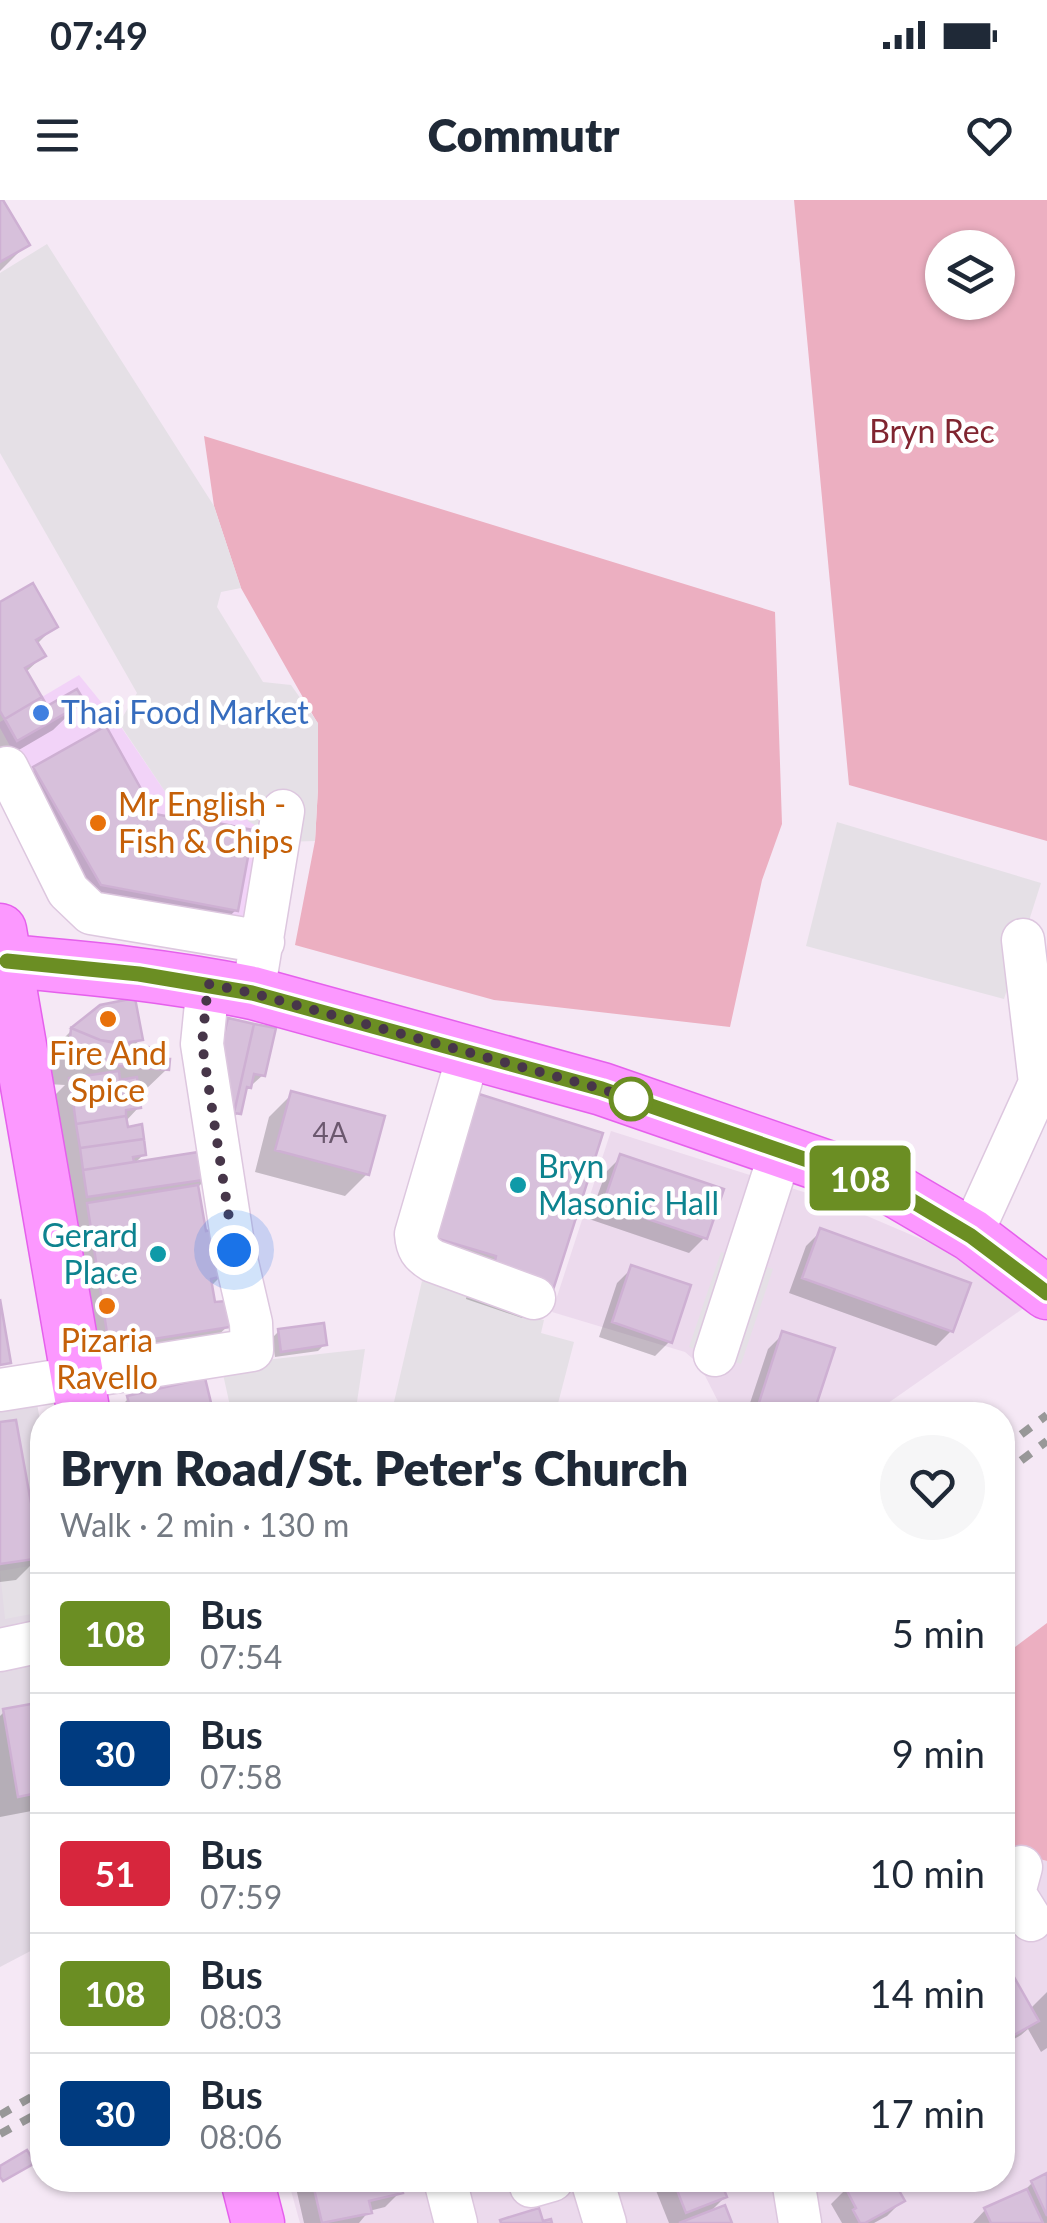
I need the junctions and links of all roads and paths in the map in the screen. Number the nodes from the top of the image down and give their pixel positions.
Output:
1 (0, 771) edge
2 (284, 812) dead end
3 (1023, 940) dead end
4 (263, 942) junction
5 (4, 946) edge
6 (230, 988) junction
7 (469, 1053) junction
8 (12, 1072) edge
9 (781, 1150) junction
10 (971, 1236) junction
11 (1047, 1293) edge
12 (534, 1298) dead end
13 (715, 1355) dead end
14 (0, 1390) edge
15 (81, 1396) edge
16 (250, 2192) edge
17 (447, 2192) edge
18 (596, 2192) edge
19 (796, 2192) edge
20 (258, 2223) edge
21 (456, 2223) edge
22 (605, 2223) edge
23 (800, 2223) edge

1 - 4 street
2 - 4 street
3 - 10 street
4 - 6 street
5 - 6 main road
5 - 8 main road
6 - 7 main road
6 - 15 street
7 - 9 main road
7 - 12 street
8 - 15 main road
9 - 10 main road
9 - 13 street
10 - 11 main road
14 - 15 street
16 - 20 main road
17 - 21 street
18 - 22 street
19 - 23 street

